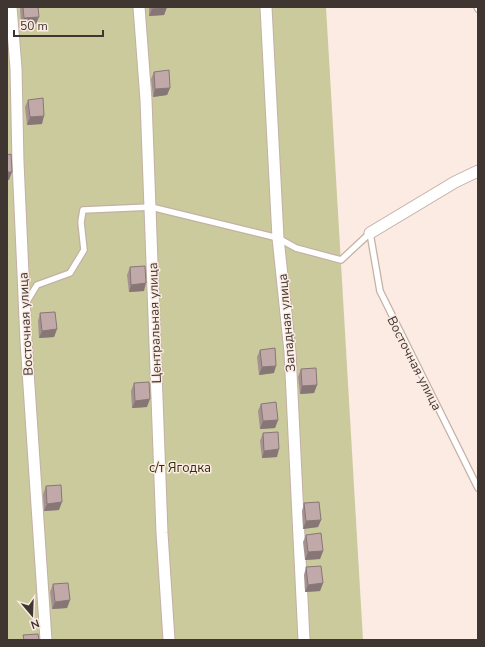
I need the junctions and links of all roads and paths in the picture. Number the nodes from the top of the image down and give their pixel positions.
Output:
1 (11, 7) edge
2 (139, 7) edge
3 (266, 7) edge
4 (478, 172) edge
5 (151, 207) junction
6 (370, 233) junction
7 (278, 238) junction
8 (24, 306) junction
9 (478, 488) edge
10 (46, 640) edge
11 (169, 640) edge
12 (304, 640) edge

1 - 8 street, Восточная улица
2 - 5 street, Центральная улица
3 - 7 street, Западная улица
4 - 6 street
5 - 7 lane
5 - 8 lane
5 - 11 street, Центральная улица
6 - 7 lane
6 - 9 lane, Восточная улица
7 - 12 street, Западная улица
8 - 10 street, Восточная улица

